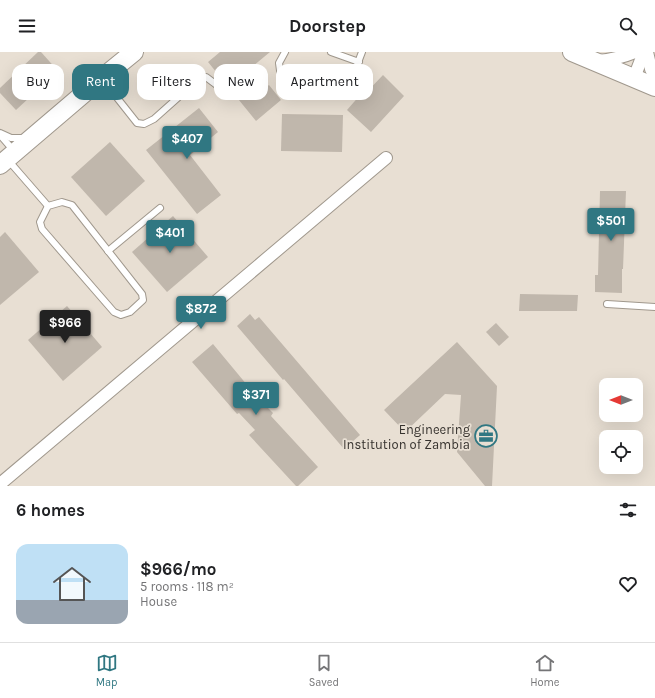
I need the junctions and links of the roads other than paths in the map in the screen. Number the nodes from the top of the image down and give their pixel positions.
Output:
1 (134, 52) edge
2 (285, 52) edge
3 (331, 52) edge
4 (362, 52) edge
5 (572, 52) edge
6 (635, 52) edge
7 (644, 52) edge
8 (647, 52) edge
9 (594, 61) junction
10 (359, 62) junction
11 (119, 64) edge
12 (655, 77) edge
13 (634, 78) junction
14 (214, 83) edge
15 (655, 87) edge
16 (76, 100) edge
17 (119, 100) edge
18 (0, 134) edge
19 (32, 138) junction
20 (386, 158) dead end
21 (8, 159) edge
22 (48, 206) junction
23 (160, 208) dead end
24 (108, 251) junction
25 (607, 304) dead end
26 (655, 307) edge
27 (0, 484) edge

1 - 11 main road
2 - 10 lane
3 - 10 lane
4 - 10 lane
5 - 9 main road
6 - 9 street
7 - 13 street
8 - 12 street
9 - 13 main road
13 - 15 main road
14 - 17 lane
16 - 19 main road
18 - 19 lane
18 - 21 lane
19 - 21 main road
20 - 27 street
21 - 22 lane
22 - 24 lane
22 - 24 lane
23 - 24 lane
25 - 26 lane

